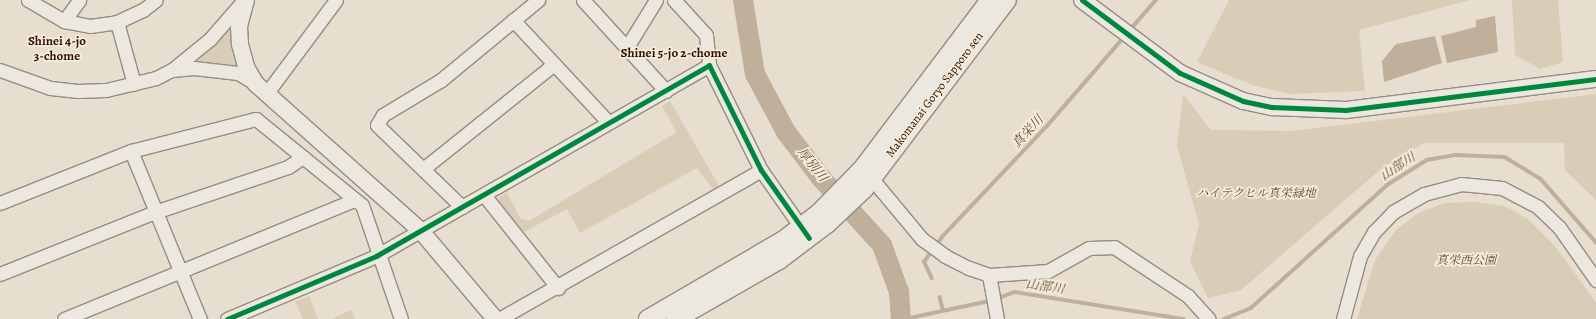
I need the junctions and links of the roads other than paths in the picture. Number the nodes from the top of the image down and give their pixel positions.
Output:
1 (28, 0) edge
2 (79, 0) edge
3 (156, 0) edge
4 (245, 0) edge
5 (336, 0) edge
6 (538, 0) edge
7 (583, 0) edge
8 (656, 0) edge
9 (674, 0) edge
10 (990, 0) edge
11 (1007, 0) edge
12 (1082, 0) edge
13 (513, 20) junction
14 (64, 21) junction
15 (117, 22) junction
16 (627, 47) junction
17 (554, 64) junction
18 (709, 65) junction
19 (172, 70) junction
20 (2, 75) edge
21 (1596, 79) edge
22 (134, 84) junction
23 (261, 89) junction
24 (666, 91) junction
25 (608, 122) junction
26 (131, 151) junction
27 (303, 157) junction
28 (423, 169) junction
29 (761, 170) junction
30 (863, 179) junction
31 (484, 194) junction
32 (354, 200) junction
33 (0, 204) edge
34 (462, 208) junction
35 (155, 212) junction
36 (421, 231) junction
37 (805, 233) junction
38 (376, 256) junction
39 (180, 272) junction
40 (0, 274) edge
41 (989, 279) junction
42 (1596, 280) edge
43 (558, 288) junction
44 (996, 314) edge
45 (1205, 314) edge
46 (64, 319) edge
47 (200, 319) edge
48 (227, 319) edge
49 (401, 319) edge
50 (495, 319) edge
51 (500, 319) edge
52 (648, 319) edge
53 (676, 319) edge
54 (1343, 319) edge

1 - 14 street
2 - 14 street
3 - 15 street
4 - 19 street
4 - 23 street
5 - 23 street
6 - 13 street
7 - 16 street
8 - 16 street
9 - 18 street
10 - 30 main road, Makomanai Goryo Sapporo sen
11 - 30 main road, Makomanai Goryo Sapporo sen
12 - 21 street
13 - 17 street
13 - 28 street
14 - 15 street
15 - 22 street
16 - 24 street
17 - 25 street
17 - 28 street
18 - 24 street
18 - 29 street
19 - 22 street
19 - 23 street
20 - 22 street
23 - 36 street
24 - 25 street
25 - 31 street
26 - 27 street
26 - 33 street
26 - 35 street
27 - 32 street
27 - 35 street
28 - 34 street
29 - 37 street
29 - 43 street
30 - 37 main road
30 - 41 street
31 - 34 street
31 - 43 street
32 - 38 street
32 - 39 street
34 - 36 street
35 - 39 street
35 - 40 street
36 - 38 street
36 - 50 street
37 - 52 main road
37 - 53 main road
38 - 48 street
38 - 49 street
39 - 46 street
39 - 47 street
41 - 44 street
41 - 45 street
42 - 54 street
43 - 51 street

